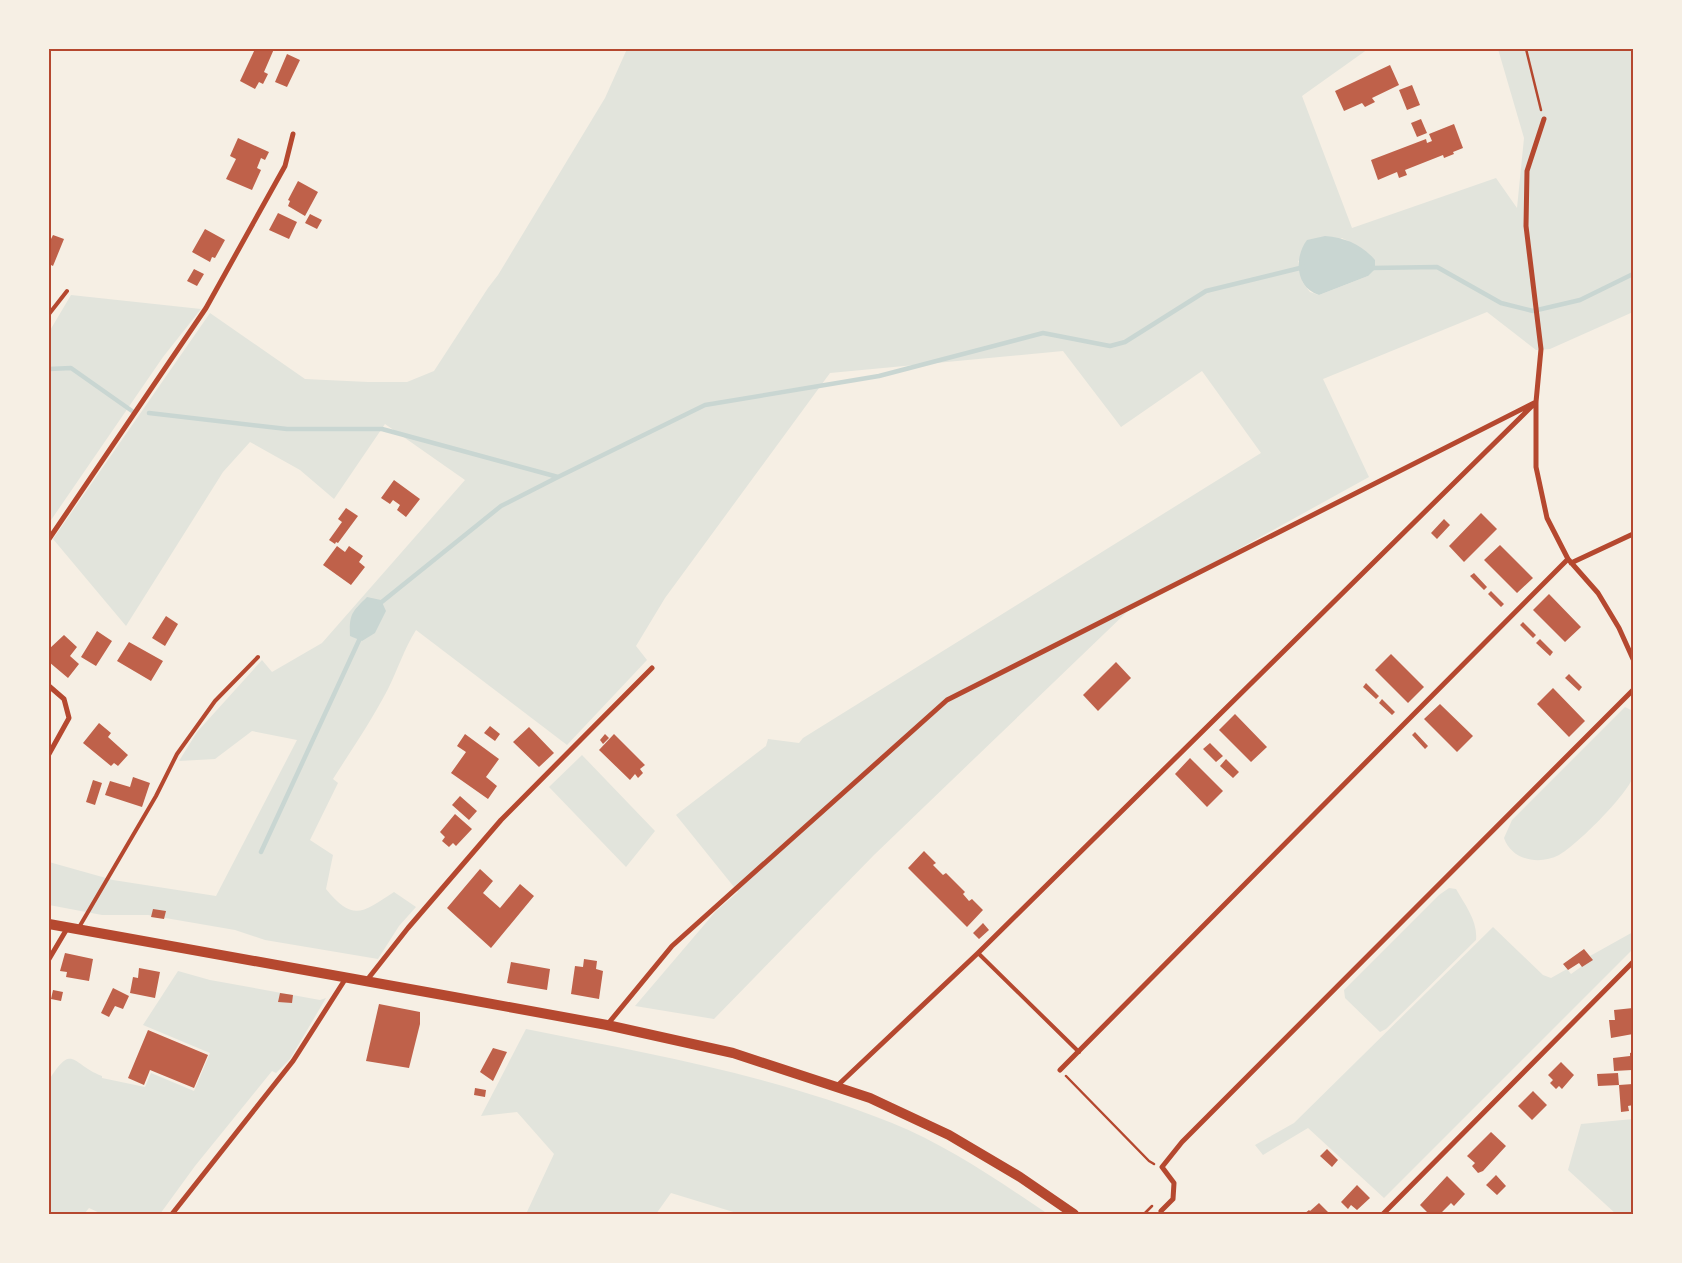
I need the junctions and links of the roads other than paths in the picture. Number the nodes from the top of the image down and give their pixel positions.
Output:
1 (1544, 119) road end
2 (293, 134) dead end
3 (67, 291) dead end
4 (49, 314) edge
5 (1536, 402) junction
6 (1633, 534) edge
7 (49, 539) edge
8 (1570, 561) junction
9 (258, 657) dead end
10 (1633, 659) edge
11 (652, 668) dead end
12 (49, 686) edge
13 (1633, 690) edge
14 (49, 754) edge
15 (49, 924) edge
16 (68, 927) junction
17 (78, 929) junction
18 (978, 953) junction
19 (49, 959) edge
20 (1633, 962) edge
21 (346, 978) junction
22 (367, 981) junction
23 (607, 1026) junction
24 (1079, 1052) junction
25 (1060, 1070) road end
26 (837, 1086) junction
27 (1160, 1210) dead end
28 (172, 1214) edge
29 (1074, 1214) edge
30 (1383, 1214) edge

1 - 5 street
2 - 7 street
3 - 4 lane
5 - 8 street
5 - 18 street
5 - 23 street
6 - 8 street
8 - 10 street
8 - 24 street
9 - 17 lane
11 - 22 street
12 - 14 street
13 - 27 street
15 - 16 main road
16 - 17 main road
16 - 19 street
17 - 21 main road
18 - 24 lane
18 - 26 street
20 - 30 street
21 - 22 main road
21 - 28 street
22 - 23 main road
23 - 26 main road
24 - 25 street
26 - 29 main road

